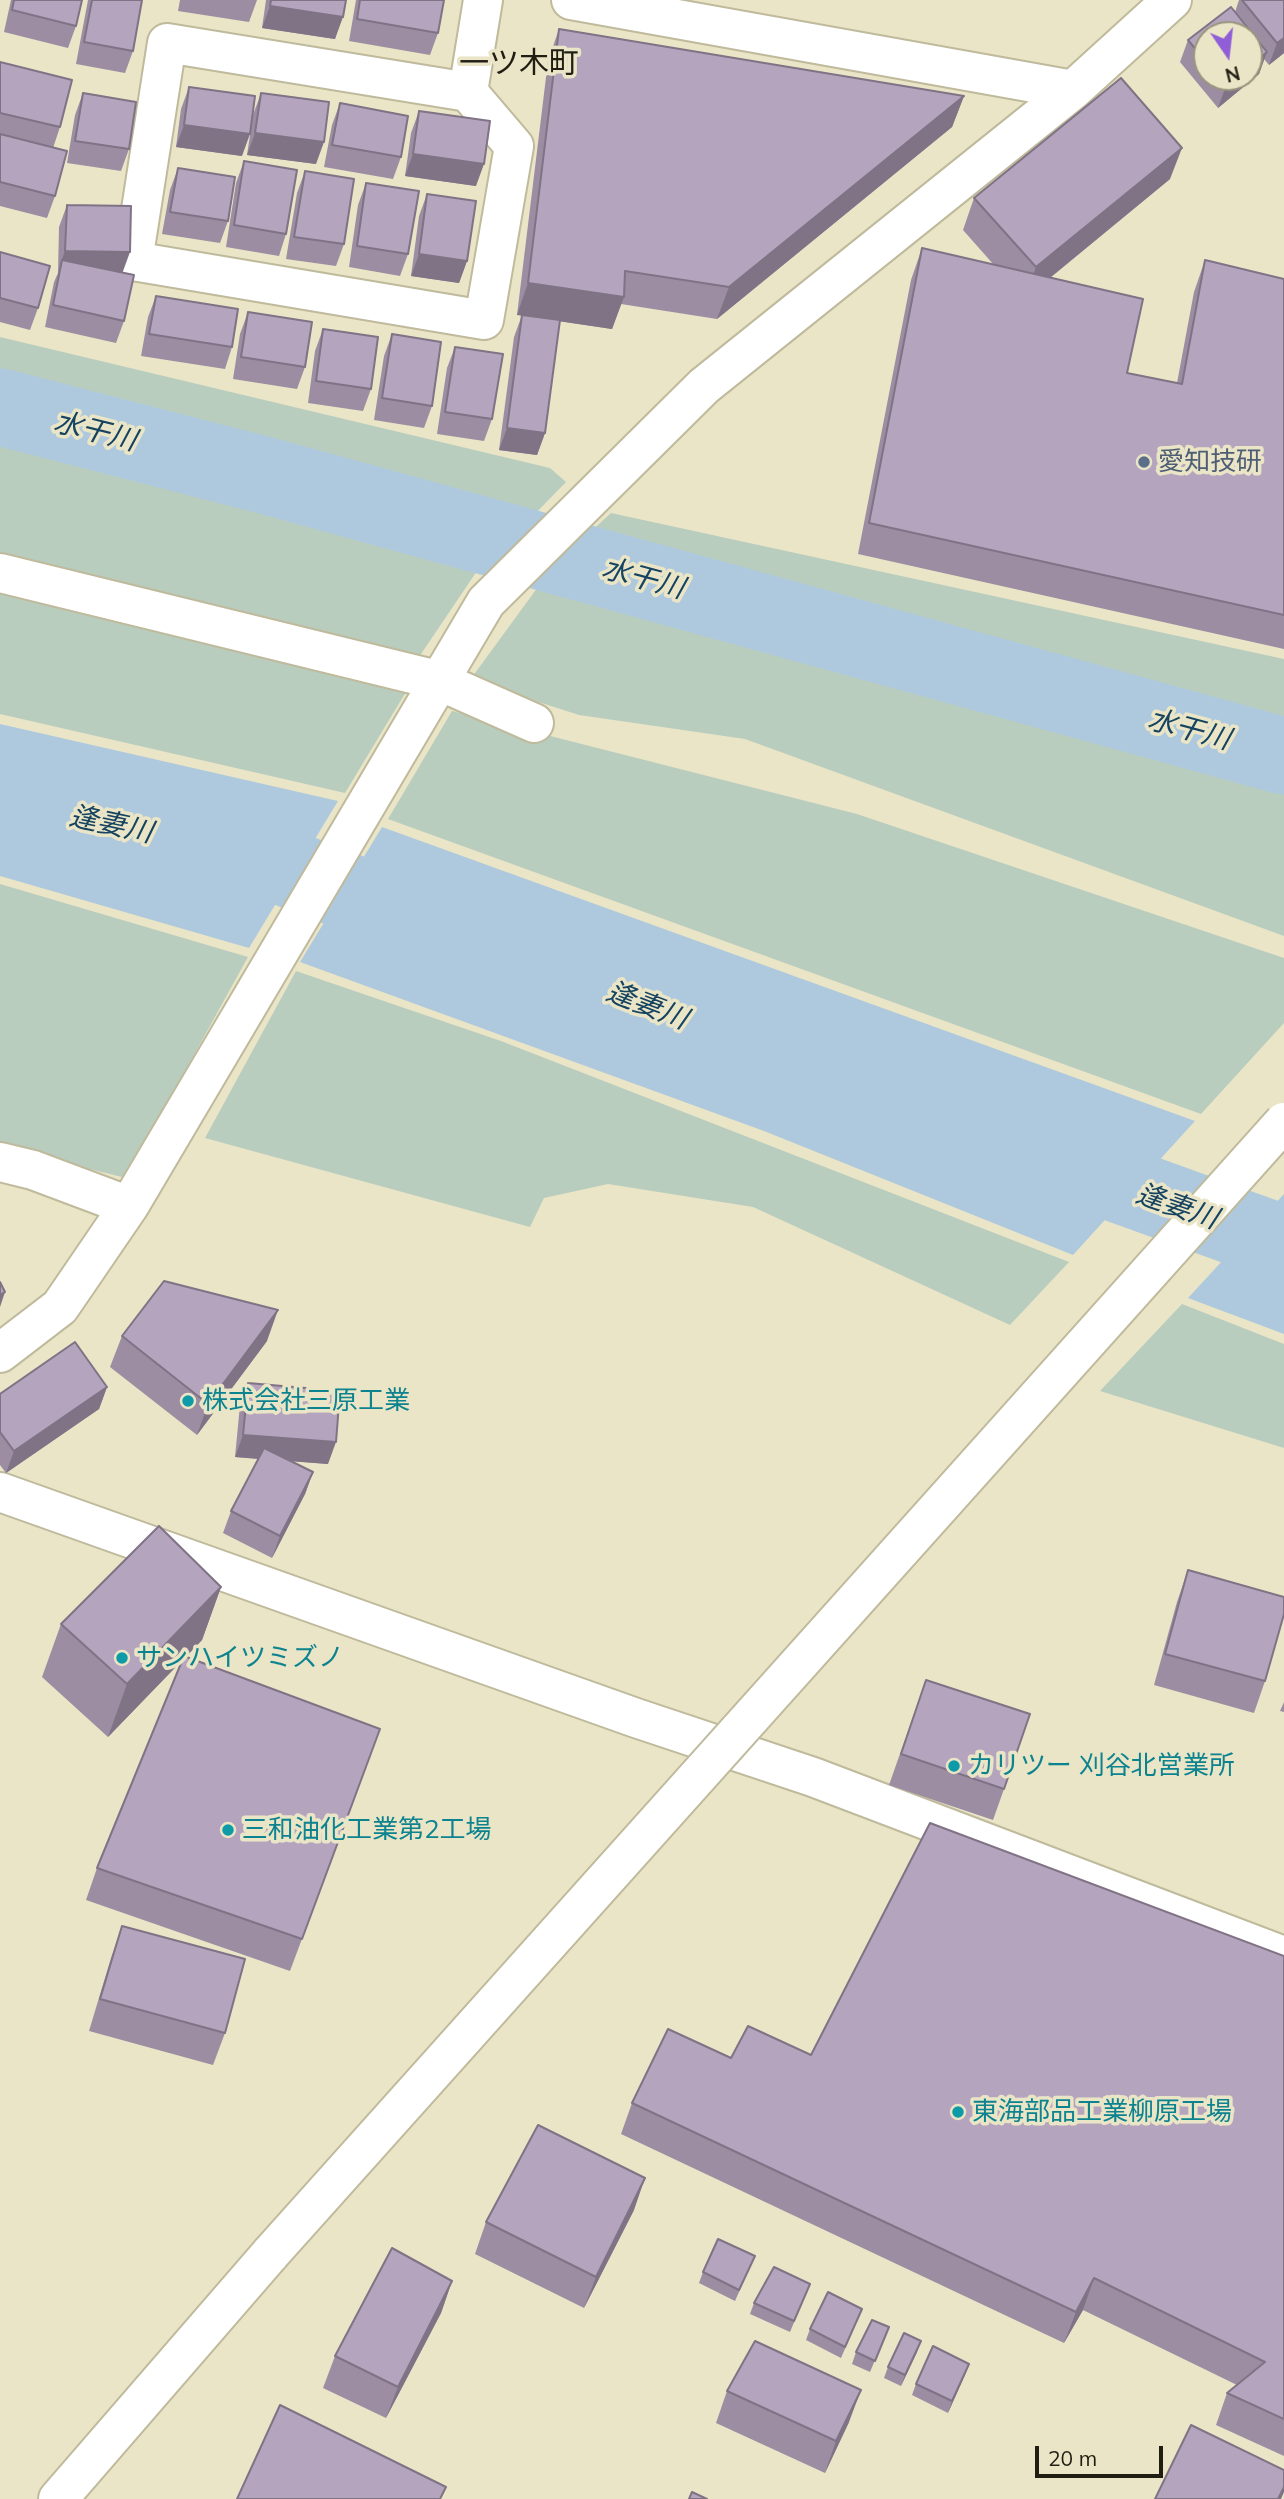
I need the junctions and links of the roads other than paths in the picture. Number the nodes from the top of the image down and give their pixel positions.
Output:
1 (484, 0) edge
2 (570, 0) edge
3 (1172, 0) edge
4 (1073, 90) junction
5 (468, 92) junction
6 (0, 573) edge
7 (437, 680) junction
8 (534, 723) dead end
9 (1284, 1122) edge
10 (0, 1162) edge
11 (129, 1206) junction
12 (0, 1353) edge
13 (0, 1492) edge
14 (1284, 1956) edge
15 (58, 2499) edge

1 - 5 street
2 - 4 street
3 - 4 street
4 - 7 street
5 - 5 street
6 - 7 street
7 - 8 street
7 - 11 street
9 - 15 street, bridge
10 - 11 street
11 - 12 street
13 - 14 street

